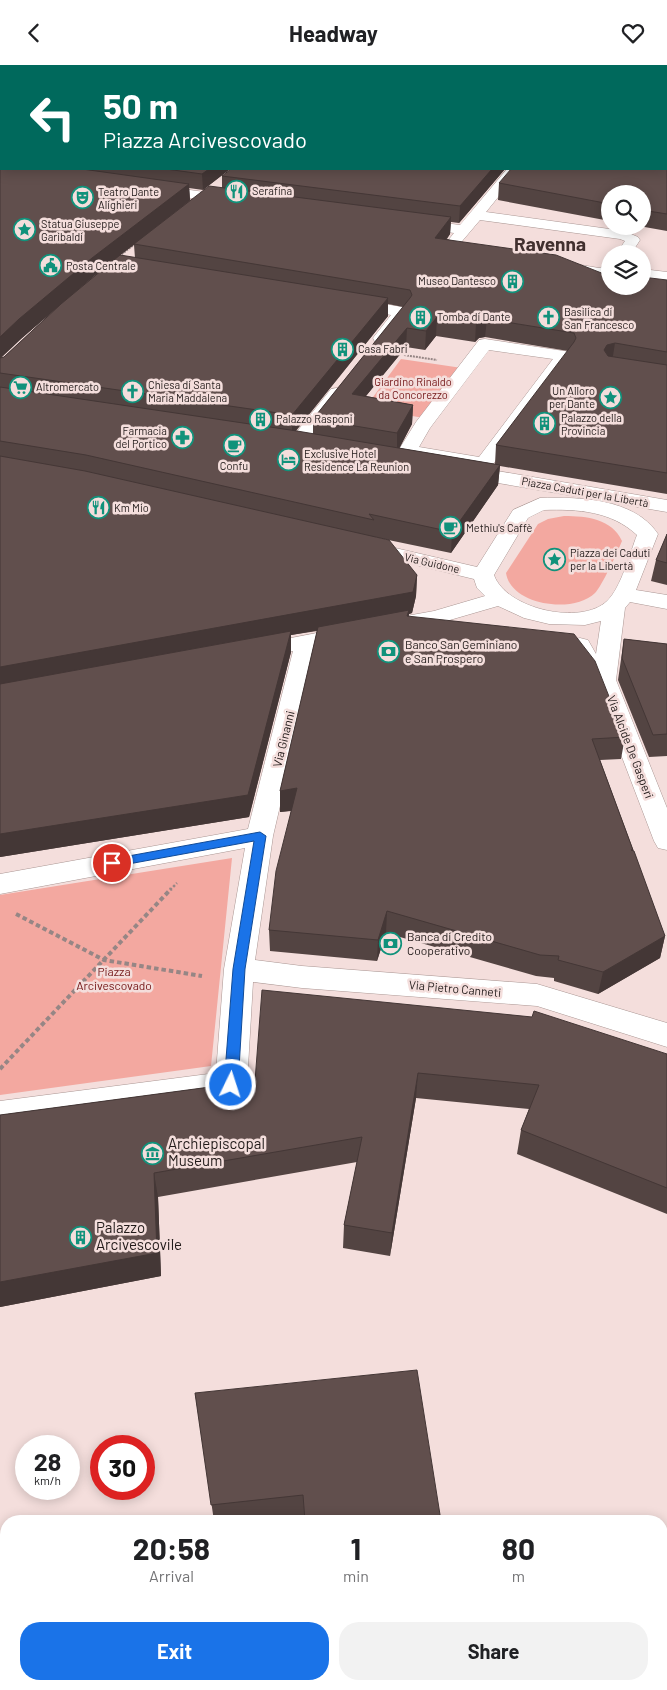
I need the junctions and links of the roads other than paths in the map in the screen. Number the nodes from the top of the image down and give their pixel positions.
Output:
1 (510, 170) edge
2 (221, 186) edge
3 (137, 187) edge
4 (207, 197) junction
5 (247, 202) edge
6 (192, 209) edge
7 (476, 215) junction
8 (396, 221) edge
9 (464, 230) junction
10 (629, 245) edge
11 (468, 253) edge
12 (545, 264) edge
13 (601, 274) edge
14 (667, 277) edge
15 (651, 279) edge
16 (651, 285) edge
17 (667, 291) edge
18 (334, 301) edge
19 (371, 350) edge
20 (562, 361) junction
21 (580, 364) edge
22 (348, 380) edge
23 (278, 440) edge
24 (298, 443) junction
25 (317, 446) edge
26 (394, 459) edge
27 (445, 462) junction
28 (667, 506) edge
29 (648, 534) junction
30 (344, 542) edge
31 (483, 575) junction
32 (500, 599) junction
33 (619, 601) junction
34 (667, 602) edge
35 (570, 619) junction
36 (307, 642) junction
37 (231, 656) edge
38 (604, 680) junction
39 (260, 836) junction
40 (667, 841) edge
41 (0, 884) edge
42 (239, 969) junction
43 (667, 1035) edge
44 (0, 1114) edge

1 - 7 street
2 - 4 street
3 - 4 street
4 - 5 street
4 - 6 street
7 - 9 street
7 - 10 street
8 - 9 street
9 - 11 street
12 - 13 street
14 - 15 street
16 - 17 street
18 - 19 street
20 - 21 street
20 - 27 street
20 - 27 street
22 - 24 street
23 - 24 street
24 - 25 street
26 - 27 street
27 - 28 street, Piazza Caduti per la Libertà
28 - 29 street, Piazza Caduti per la Libertà
29 - 31 street, Piazza Caduti per la Libertà
29 - 33 street, Piazza Caduti per la Libertà
30 - 31 street, Via Guidone
31 - 32 street
32 - 35 street
32 - 36 street
33 - 34 street
33 - 35 street
33 - 38 street, Via Alcide De Gasperi
35 - 38 street, Via Alcide De Gasperi
36 - 37 street
36 - 39 street, Via Ginanni
38 - 40 street, Via Alcide De Gasperi
39 - 41 street
39 - 42 street
42 - 43 street, Via Pietro Canneti
42 - 44 street

